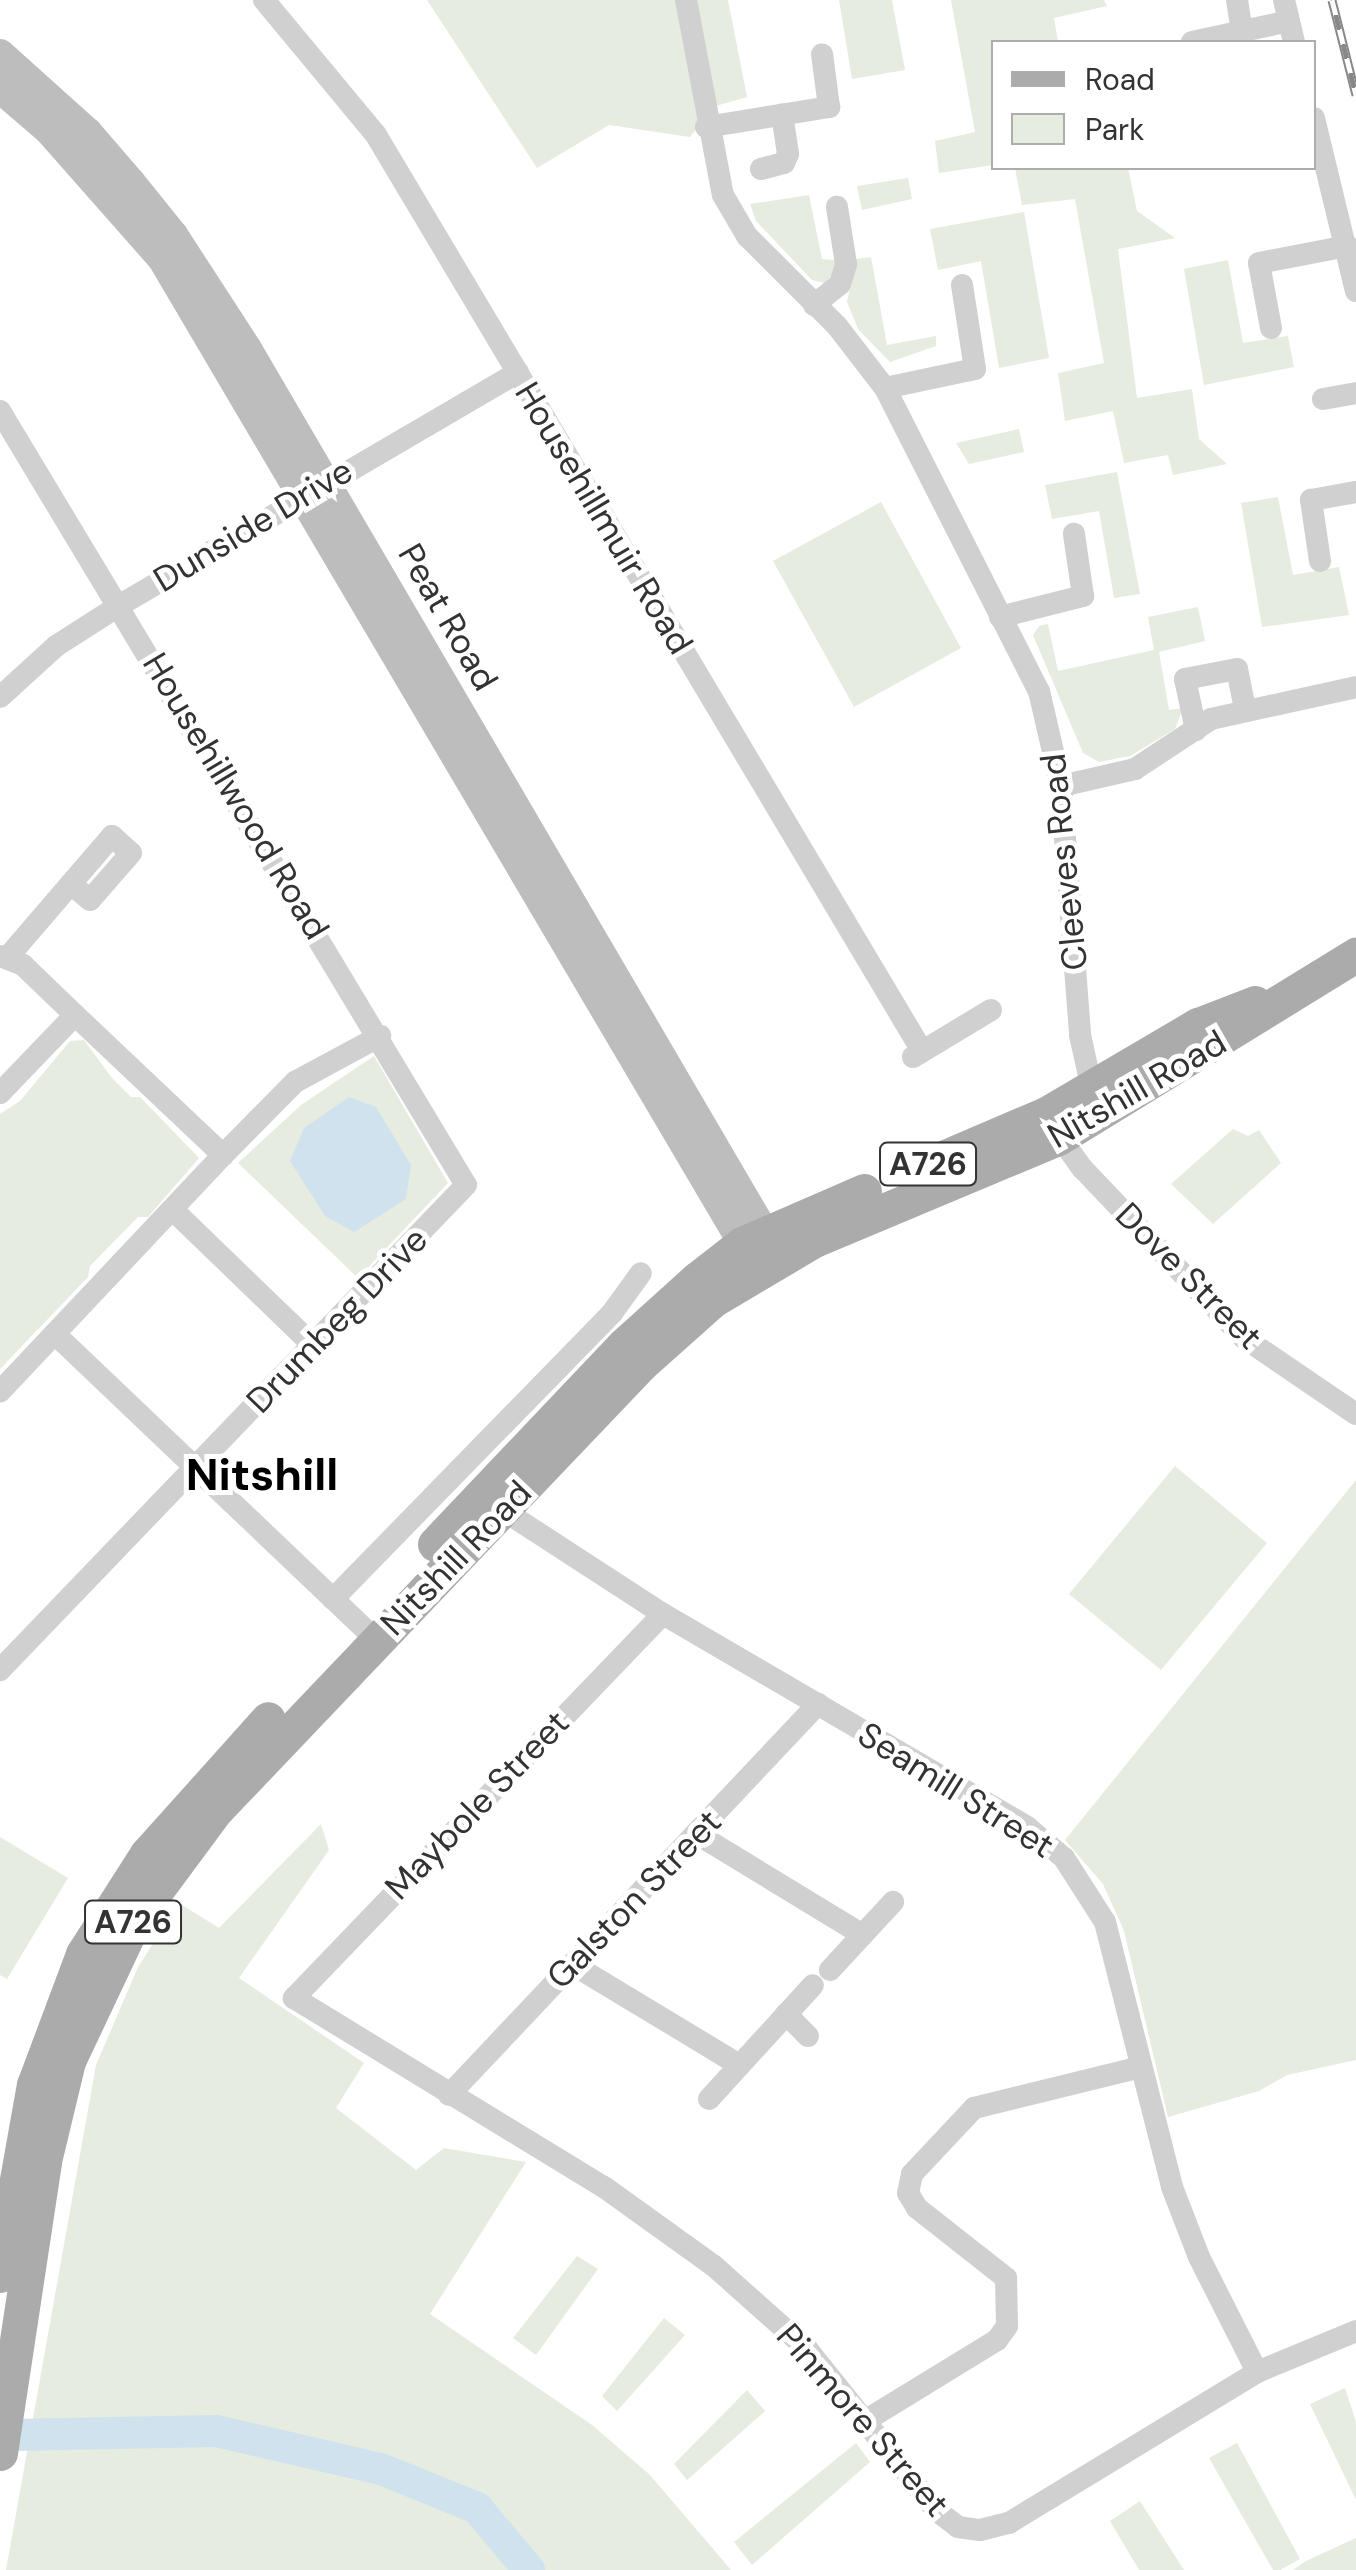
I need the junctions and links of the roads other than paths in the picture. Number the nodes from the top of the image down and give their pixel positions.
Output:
1 (264, 0) edge
2 (686, 0) edge
3 (1236, 0) edge
4 (1289, 21) edge
5 (1242, 31) junction
6 (1201, 40) edge
7 (0, 54) edge
8 (822, 54) dead end
9 (0, 88) edge
10 (782, 114) junction
11 (706, 126) junction
12 (1316, 126) edge
13 (761, 169) dead end
14 (837, 207) dead end
15 (1346, 246) junction
16 (962, 285) dead end
17 (1356, 291) edge
18 (814, 304) junction
19 (1271, 328) dead end
20 (518, 372) junction
21 (884, 388) junction
22 (1356, 392) edge
23 (1323, 399) dead end
24 (0, 411) edge
25 (315, 487) junction
26 (1356, 492) edge
27 (1074, 534) dead end
28 (1320, 561) dead end
29 (120, 604) junction
30 (1000, 617) junction
31 (1356, 688) edge
32 (0, 696) edge
33 (1245, 709) junction
34 (1196, 730) junction
35 (1061, 786) junction
36 (71, 884) dead end
37 (1356, 955) edge
38 (3, 957) edge
39 (991, 1010) dead end
40 (74, 1015) junction
41 (380, 1036) junction
42 (0, 1093) edge
43 (1095, 1101) junction
44 (1052, 1126) junction
45 (223, 1155) junction
46 (466, 1186) joint
47 (173, 1210) junction
48 (761, 1251) junction
49 (641, 1273) dead end
50 (55, 1334) junction
51 (313, 1345) junction
52 (0, 1392) edge
53 (1356, 1414) edge
54 (196, 1467) junction
55 (491, 1502) junction
56 (333, 1598) junction
57 (664, 1614) junction
58 (368, 1633) junction
59 (0, 1670) edge
60 (818, 1704) junction
61 (697, 1834) junction
62 (893, 1902) dead end
63 (863, 1934) junction
64 (572, 1964) junction
65 (294, 1998) joint
66 (786, 2014) junction
67 (808, 2036) dead end
68 (738, 2064) junction
69 (1141, 2066) junction
70 (449, 2095) junction
71 (709, 2098) dead end
72 (21, 2157) edge
73 (0, 2275) edge
74 (1356, 2331) edge
75 (1257, 2372) junction
76 (868, 2419) junction
77 (0, 2453) edge

1 - 20 street, Househillmuir Road
2 - 11 street, Cleeves Road
3 - 5 street
4 - 5 street
5 - 6 street
7 - 25 street, Peat Road
8 - 10 street
9 - 25 street, Peat Road
10 - 11 street
10 - 13 street
11 - 18 street, Cleeves Road
12 - 15 street
14 - 18 street
15 - 17 street
15 - 19 street
16 - 21 street
18 - 21 street, Cleeves Road
20 - 25 street, Dunside Drive
20 - 39 street, Househillmuir Road
21 - 30 street, Cleeves Road
22 - 23 street
24 - 29 street, Househillwood Road
25 - 29 street, Dunside Drive
25 - 48 street, Peat Road
26 - 28 street
27 - 30 street
29 - 32 street, Dunside Drive
29 - 41 street, Househillwood Road
30 - 35 street, Cleeves Road
31 - 33 street
33 - 34 street
33 - 34 street
34 - 35 street
35 - 43 street, Cleeves Road
36 - 38 street
37 - 43 main road, Nitshill Road / A726
38 - 40 street
40 - 42 street
40 - 45 street
41 - 45 street
41 - 46 street, Househillwood Road
43 - 44 main road, Nitshill Road / A726
44 - 48 main road, Nitshill Road / A726
44 - 53 street, Dove Street
45 - 47 street
46 - 51 street, Drumbeg Drive
47 - 50 street
47 - 51 street
48 - 55 main road, Nitshill Road / A726
49 - 56 street
50 - 52 street
50 - 54 street
51 - 54 street, Drumbeg Drive
54 - 56 street
54 - 59 street, Drumbeg Drive
55 - 57 street, Seamill Street
55 - 58 main road, Nitshill Road / A726
56 - 58 street
57 - 60 street, Seamill Street
57 - 65 street, Maybole Street
58 - 72 main road, Nitshill Road / A726
60 - 61 street, Galston Street
60 - 69 street, Seamill Street
61 - 63 street
61 - 64 street, Galston Street
62 - 63 street
63 - 66 street
64 - 68 street
64 - 70 street, Galston Street
65 - 70 street, Pinmore Street
66 - 67 street
66 - 68 street
68 - 71 street
69 - 75 street, Seamill Street
69 - 76 street
70 - 76 street, Pinmore Street
72 - 73 main road, Nitshill Road / A726
72 - 77 main road, Nitshill Road / A726
74 - 75 street, Pinmore Street
75 - 76 street, Pinmore Street

